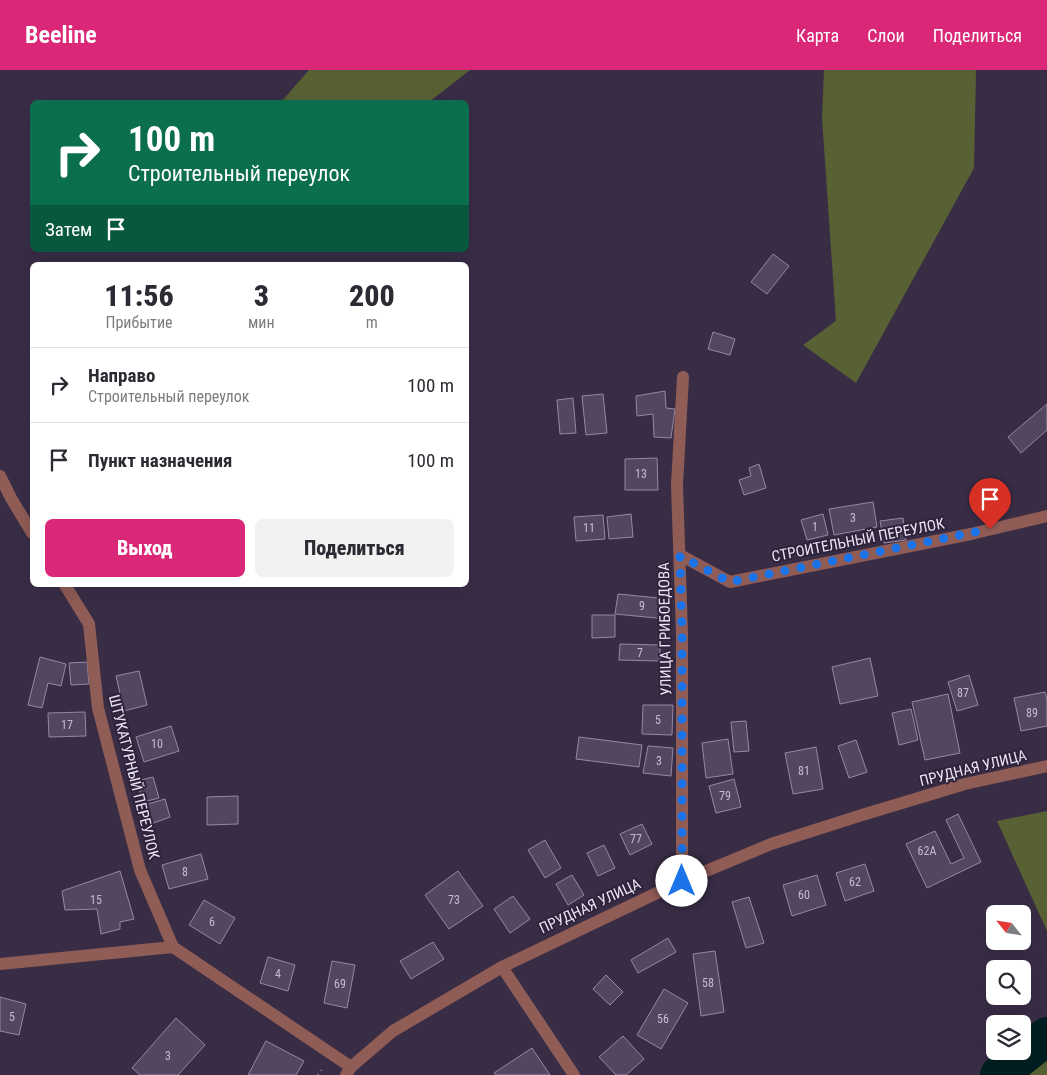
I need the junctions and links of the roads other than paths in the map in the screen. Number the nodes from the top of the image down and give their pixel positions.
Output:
1 (683, 377) dead end
2 (0, 476) edge
3 (1047, 516) edge
4 (30, 530) edge
5 (680, 556) junction
6 (66, 587) edge
7 (1047, 766) edge
8 (682, 881) junction
9 (173, 948) junction
10 (0, 964) edge
11 (502, 967) junction
12 (348, 1071) edge
13 (574, 1075) edge

1 - 5 street, УЛИЦА ГРИБОЕДОВА
2 - 4 street
3 - 5 street, СТРОИТЕЛЬНЫЙ ПЕРЕУЛОК
5 - 8 street, УЛИЦА ГРИБОЕДОВА
6 - 9 street, ШТУКАТУРНЫЙ ПЕРЕУЛОК
7 - 8 street, ПРУДНАЯ УЛИЦА
8 - 11 street, ПРУДНАЯ УЛИЦА
9 - 10 street
9 - 12 street
11 - 12 street, ПРУДНАЯ УЛИЦА
11 - 13 street

